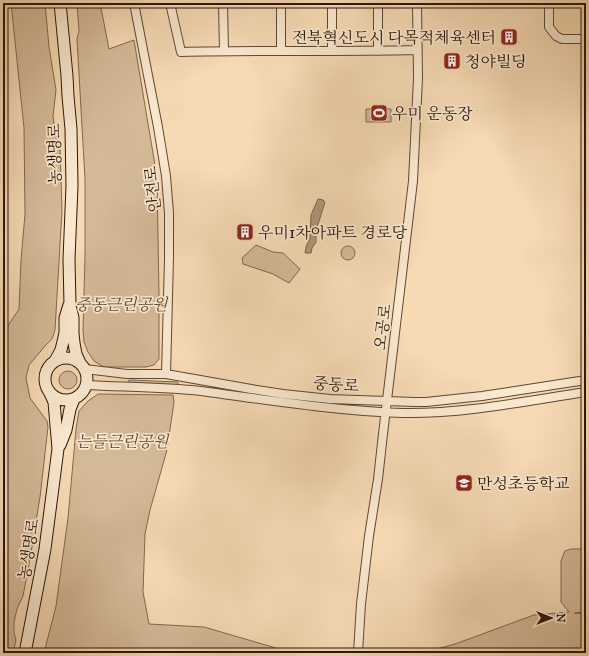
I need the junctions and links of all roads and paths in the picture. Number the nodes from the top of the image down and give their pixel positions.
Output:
1 (60, 3) edge
2 (134, 3) edge
3 (170, 3) edge
4 (223, 3) edge
5 (281, 3) edge
6 (332, 3) edge
7 (378, 3) edge
8 (417, 3) edge
9 (549, 3) edge
10 (586, 39) edge
11 (332, 50) junction
12 (417, 50) junction
13 (224, 51) junction
14 (378, 51) junction
15 (281, 52) junction
16 (70, 305) junction
17 (55, 361) junction
18 (82, 366) junction
19 (166, 374) junction
20 (586, 380) edge
21 (86, 385) junction
22 (49, 391) junction
23 (586, 392) edge
24 (74, 399) junction
25 (387, 400) junction
26 (386, 412) junction
27 (58, 449) junction
28 (25, 653) edge
29 (358, 653) edge

1 - 16 street, 농생명로
2 - 19 street, 안전로
3 - 13 street
4 - 13 street
5 - 15 street
6 - 11 street
7 - 14 street
8 - 12 street, 오공로
9 - 10 street
11 - 14 street
11 - 15 street
12 - 14 street
12 - 25 street, 오공로
13 - 15 street
16 - 17 street
16 - 18 street
17 - 18 street
17 - 22 street
18 - 19 street, 중동로
18 - 21 street
19 - 25 street, 중동로
20 - 25 street, 중동로
21 - 24 street
21 - 26 street, 중동로
22 - 24 street
22 - 27 street
23 - 26 street, 중동로
24 - 27 street
25 - 26 street, 오공로
26 - 29 street, 오공로
27 - 28 street, 농생명로

